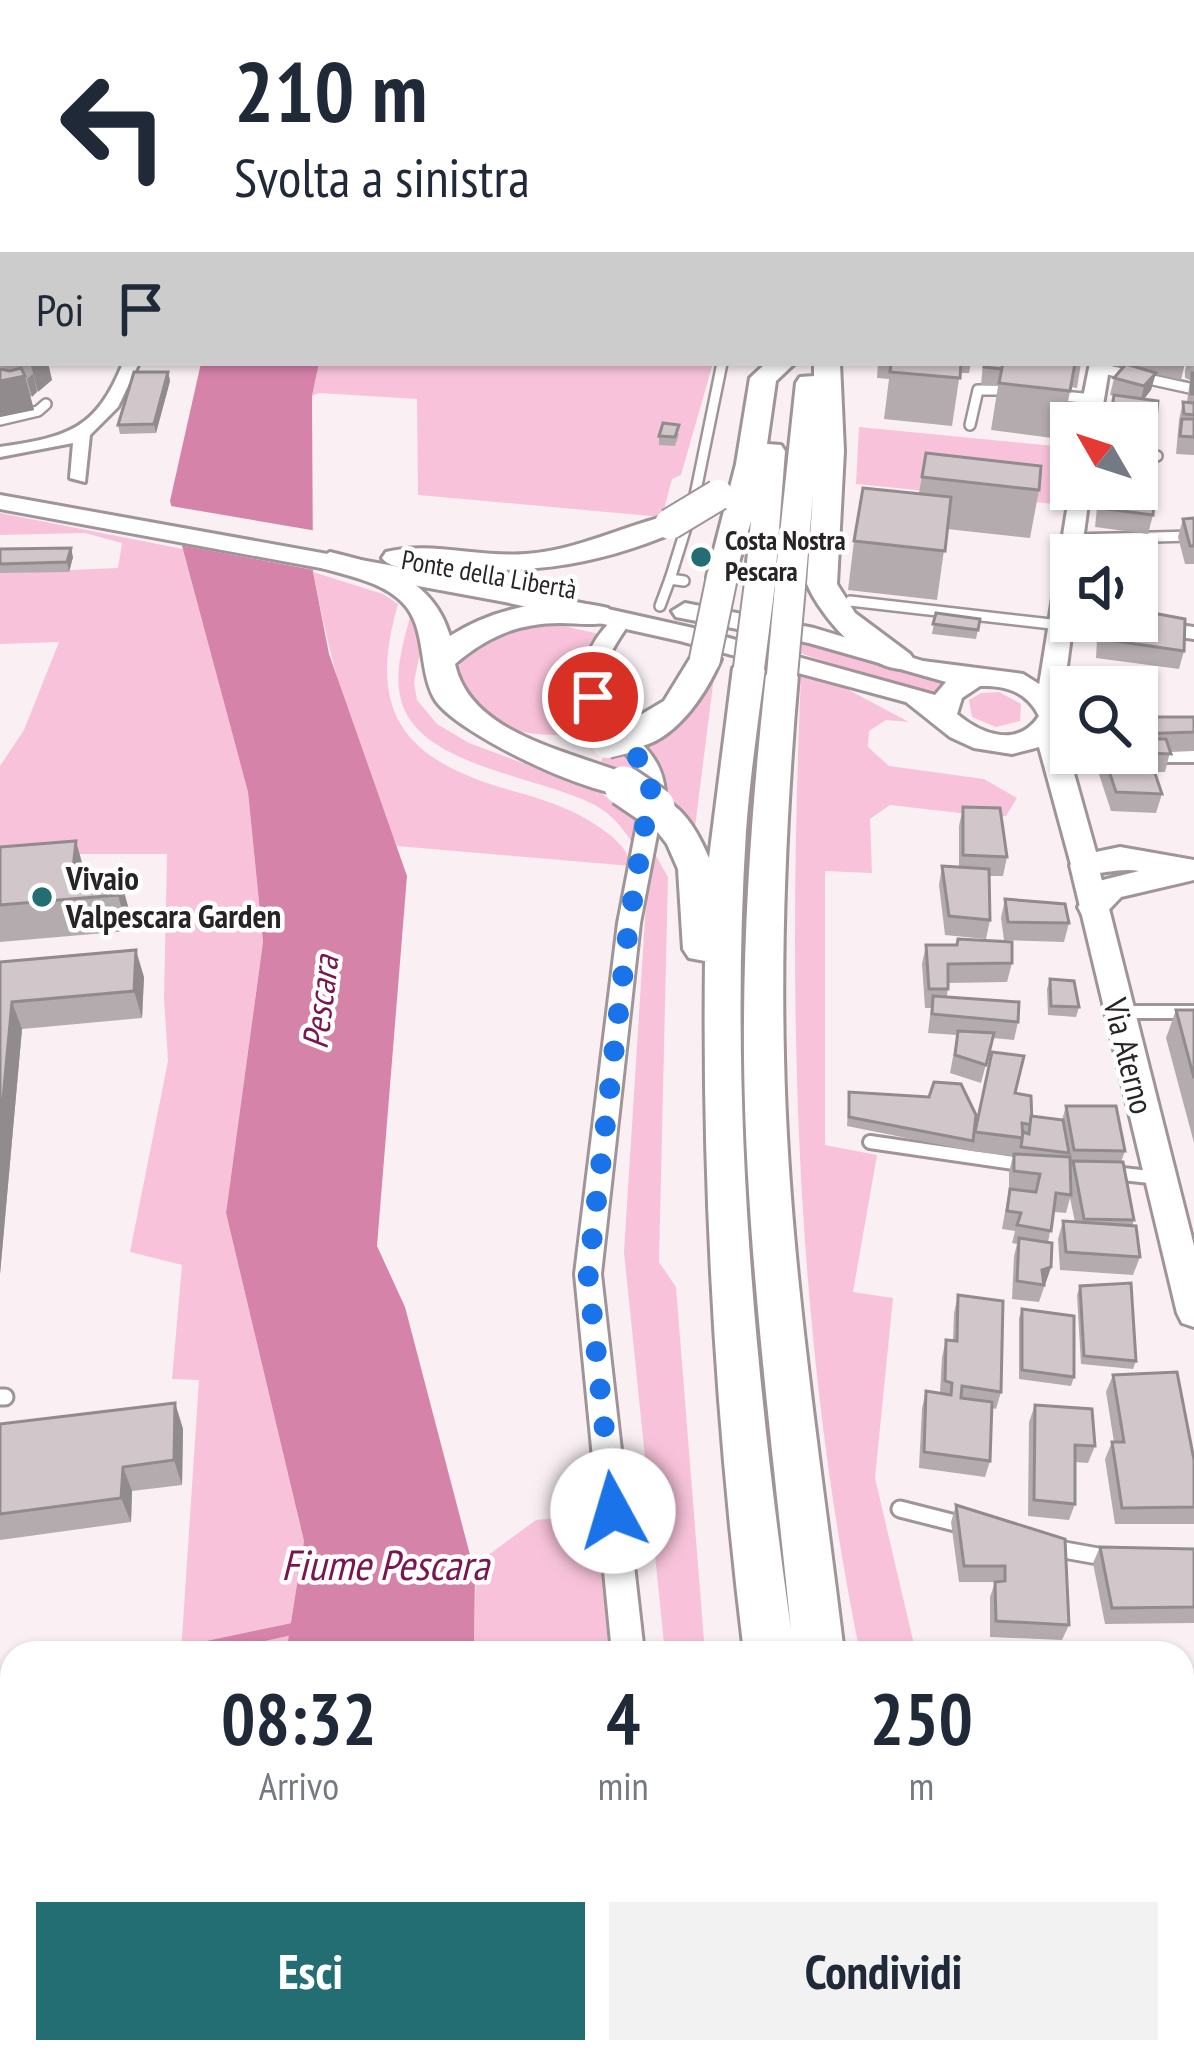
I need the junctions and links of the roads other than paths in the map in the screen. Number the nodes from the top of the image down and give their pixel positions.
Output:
1 (130, 366) edge
2 (721, 366) edge
3 (779, 366) edge
4 (783, 366) edge
5 (812, 366) edge
6 (827, 366) edge
7 (1100, 366) edge
8 (1104, 366) edge
9 (1194, 389) edge
10 (1027, 392) edge
11 (1049, 395) edge
12 (1094, 399) junction
13 (1093, 402) edge
14 (46, 404) dead end
15 (0, 420) edge
16 (970, 425) dead end
17 (82, 436) junction
18 (0, 452) edge
19 (750, 464) junction
20 (79, 478) dead end
21 (9, 497) edge
22 (1194, 536) edge
23 (1158, 537) edge
24 (397, 558) joint
25 (330, 561) joint
26 (434, 577) junction
27 (670, 579) junction
28 (684, 581) dead end
29 (808, 594) junction
30 (660, 606) junction
31 (610, 618) junction
32 (1050, 618) edge
33 (1158, 627) edge
34 (1194, 632) edge
35 (1050, 642) edge
36 (1061, 642) edge
37 (440, 660) junction
38 (899, 661) junction
39 (765, 672) junction
40 (975, 679) junction
41 (1014, 680) junction
42 (945, 712) junction
43 (1048, 716) junction
44 (1050, 725) edge
45 (992, 743) junction
46 (528, 746) junction
47 (1194, 755) edge
48 (1158, 756) edge
49 (1061, 774) edge
50 (1070, 813) junction
51 (1084, 865) junction
52 (1171, 869) edge
53 (1093, 907) junction
54 (724, 976) junction
55 (1118, 1012) junction
56 (1194, 1012) edge
57 (870, 1142) dead end
58 (1034, 1166) edge
59 (1102, 1173) edge
60 (1160, 1178) junction
61 (1194, 1313) edge
62 (900, 1509) dead end
63 (971, 1527) edge
64 (1033, 1543) edge
65 (1135, 1558) edge
66 (627, 1641) edge
67 (768, 1641) edge
68 (819, 1641) edge

1 - 17 street
2 - 27 lane
3 - 19 highway
4 - 29 highway
5 - 29 highway
6 - 29 highway
7 - 12 street
8 - 9 lane
10 - 16 lane
11 - 12 lane
12 - 13 street
14 - 15 lane
17 - 18 street
17 - 20 street
19 - 26 highway, bridge
19 - 46 highway, bridge
21 - 24 main road, Ponte della Libertà
21 - 25 main road, Ponte della Libertà
22 - 23 lane
24 - 26 highway
25 - 26 highway
26 - 30 main road, Ponte della Libertà
26 - 31 main road, Ponte della Libertà
26 - 37 highway
27 - 28 lane
27 - 30 lane
29 - 32 lane
29 - 38 highway
29 - 39 highway, bridge
30 - 38 main road, Ponte della Libertà
31 - 37 highway
31 - 42 main road, Ponte della Libertà
31 - 66 street
33 - 34 street
35 - 41 street, Via Aterno
36 - 43 street, Via Aterno
37 - 46 highway
38 - 40 main road, Ponte della Libertà
39 - 54 highway
39 - 68 highway
40 - 41 main road
40 - 42 main road
41 - 43 main road
42 - 45 main road
43 - 44 main road, Via Aterno
43 - 45 main road
45 - 50 main road
46 - 54 highway, bridge
47 - 48 lane
49 - 50 main road, Via Aterno
50 - 51 main road, Via Aterno
50 - 52 main road
51 - 52 main road
51 - 53 street, Via Aterno
52 - 53 main road
53 - 55 street, Via Aterno
54 - 67 highway
55 - 56 lane
55 - 60 street, Via Aterno
57 - 58 lane
59 - 60 lane
60 - 61 street, Via Aterno
62 - 63 lane
64 - 65 lane

